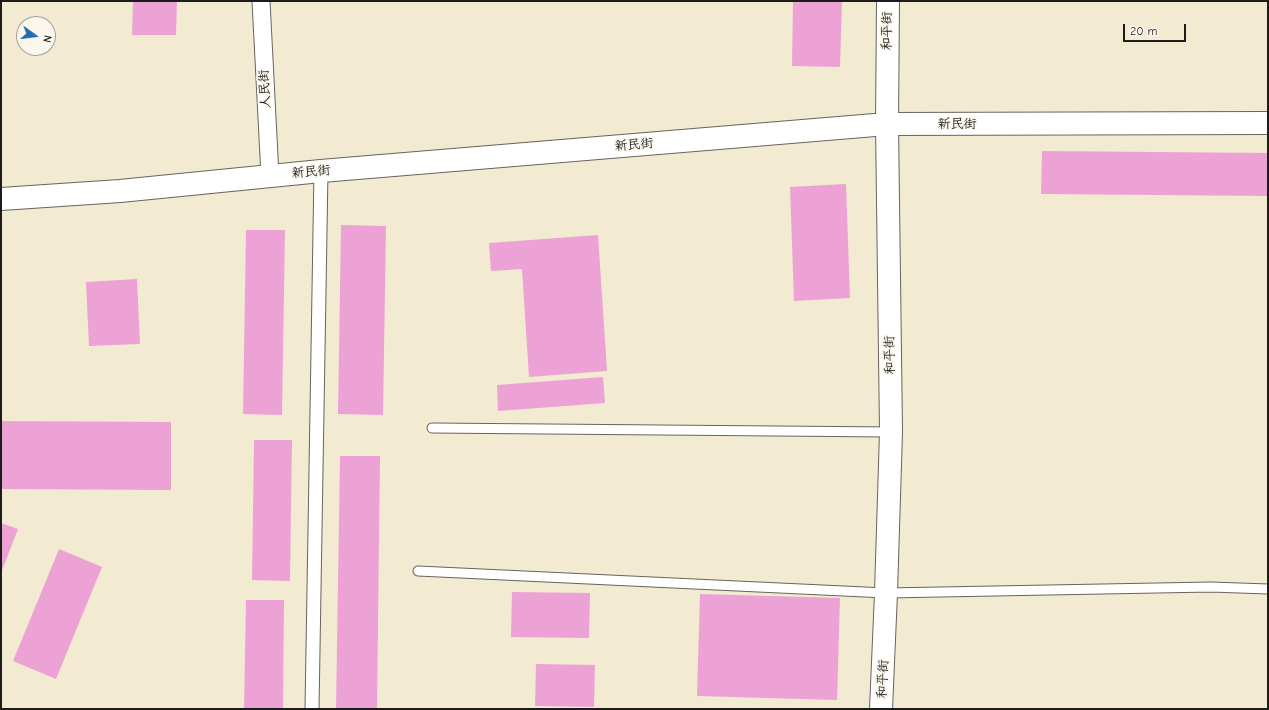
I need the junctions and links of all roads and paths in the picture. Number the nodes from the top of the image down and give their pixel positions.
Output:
1 (261, 1) edge
2 (888, 1) edge
3 (1268, 123) edge
4 (887, 124) junction
5 (320, 171) junction
6 (270, 176) junction
7 (1, 199) edge
8 (432, 428) dead end
9 (892, 432) junction
10 (418, 571) dead end
11 (1268, 589) edge
12 (886, 593) junction
13 (312, 709) edge
14 (881, 709) edge

1 - 6 street, 人民街
2 - 4 main road, 和平街
3 - 4 main road, 新民街
4 - 5 main road, 新民街
4 - 9 main road, 和平街
5 - 6 main road, 新民街
5 - 13 street
6 - 7 main road, 新民街
8 - 9 lane
9 - 12 main road, 和平街
10 - 12 lane
11 - 12 lane
12 - 14 main road, 和平街

